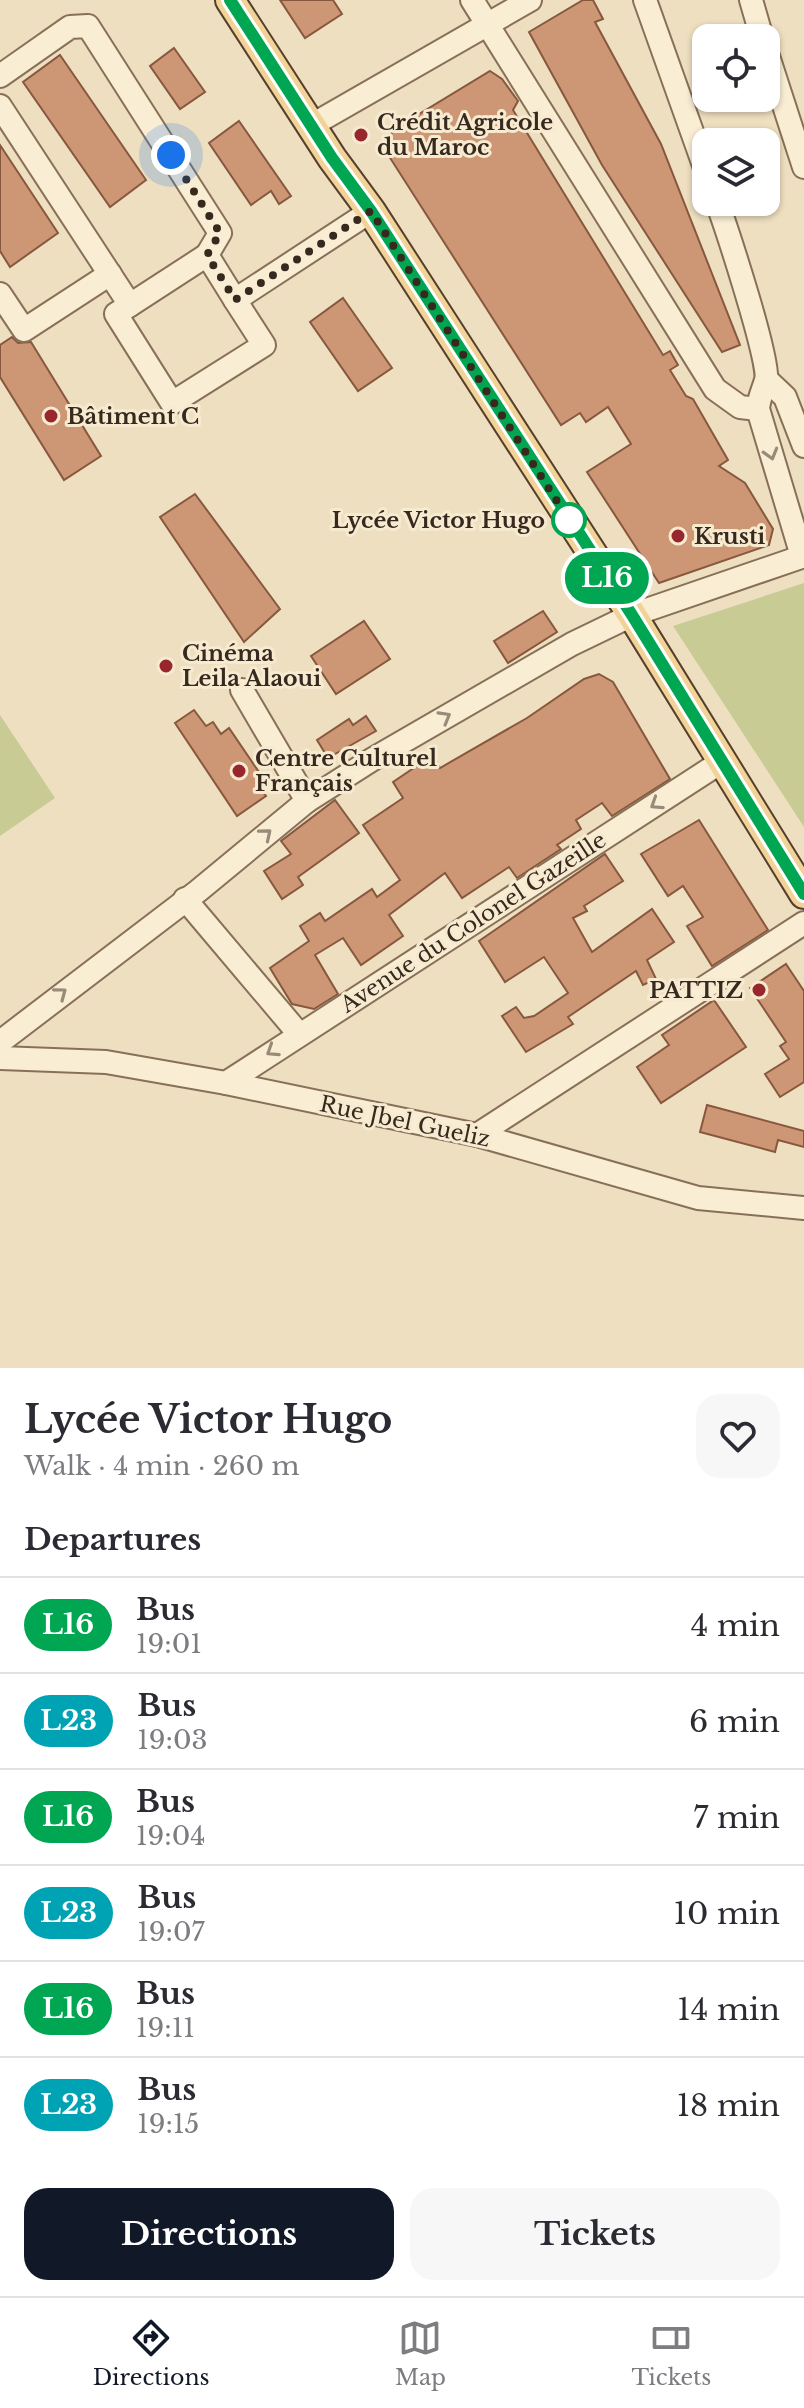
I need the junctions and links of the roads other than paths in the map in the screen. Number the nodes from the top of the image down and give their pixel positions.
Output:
1 (230, 0) edge
2 (472, 0) edge
3 (530, 0) edge
4 (645, 0) edge
5 (751, 0) edge
6 (486, 24) junction
7 (758, 24) edge
8 (0, 76) edge
9 (780, 93) edge
10 (0, 106) edge
11 (312, 125) junction
12 (692, 132) edge
13 (804, 167) edge
14 (371, 211) junction
15 (721, 216) edge
16 (207, 255) junction
17 (110, 274) junction
18 (0, 294) edge
19 (235, 300) junction
20 (130, 305) junction
21 (767, 380) junction
22 (758, 409) junction
23 (804, 446) edge
24 (803, 556) edge
25 (632, 615) junction
26 (242, 690) dead end
27 (721, 762) junction
28 (307, 801) junction
29 (804, 894) edge
30 (185, 899) junction
31 (804, 923) edge
32 (299, 1034) junction
33 (0, 1042) edge
34 (0, 1058) edge
35 (226, 1083) junction
36 (477, 1135) junction
37 (804, 1208) edge

1 - 11 main road
2 - 6 street
3 - 6 street
4 - 12 street
5 - 7 street
6 - 11 street
6 - 22 street
8 - 16 street
9 - 13 street
10 - 17 street
11 - 14 main road
14 - 19 street
14 - 25 main road
15 - 21 street
16 - 19 street
16 - 20 street
17 - 18 street
17 - 20 street
19 - 20 street
21 - 22 street
21 - 23 street
22 -> 24 street
24 - 25 street
25 - 27 main road
28 -> 25 street
26 - 28 street
27 - 29 main road
27 -> 32 street, Avenue du Colonel Gazeille
30 -> 28 street
30 - 32 street
33 -> 30 street
31 - 36 street
32 -> 35 street, Avenue du Colonel Gazeille
34 - 35 street, Rue Jbel Gueliz
35 - 36 street, Rue Jbel Gueliz
36 - 37 street, Rue Jbel Gueliz

